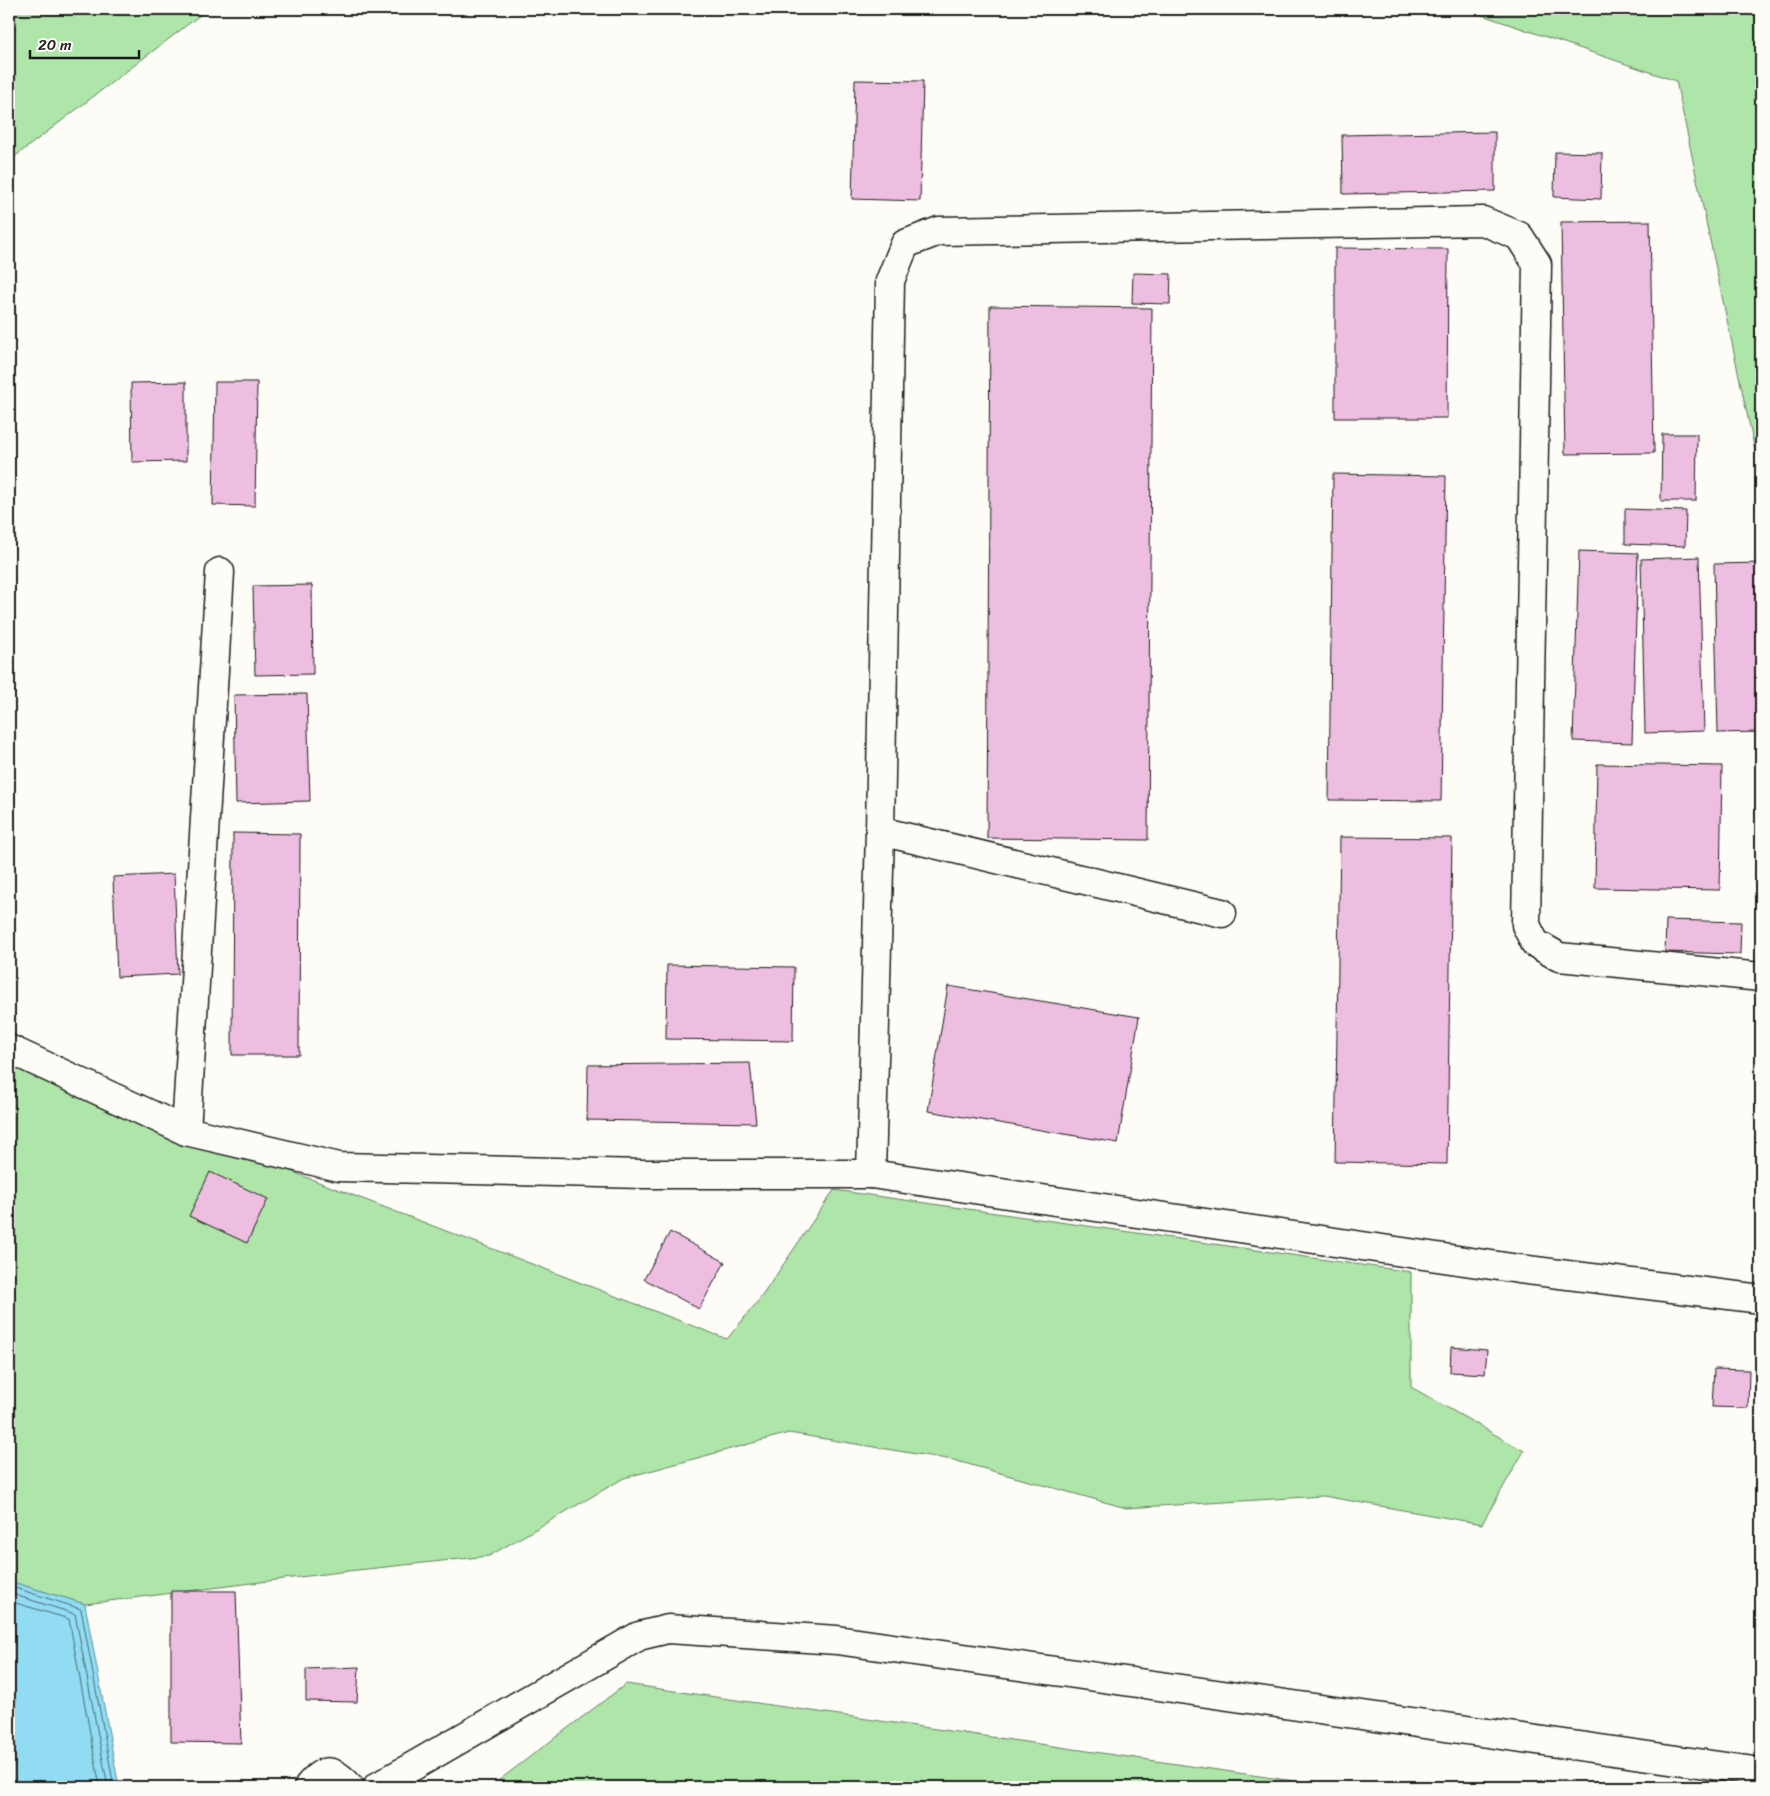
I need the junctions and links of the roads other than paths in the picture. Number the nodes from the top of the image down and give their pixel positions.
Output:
1 (220, 572) dead end
2 (880, 831) junction
3 (1222, 913) dead end
4 (1761, 977) edge
5 (9, 1049) edge
6 (186, 1131) junction
7 (871, 1174) junction
8 (1761, 1299) edge
9 (1761, 1772) edge
10 (308, 1787) edge
11 (350, 1787) edge
12 (377, 1787) edge

1 - 6 lane
2 - 3 lane
2 - 4 lane
2 - 7 lane
5 - 6 lane
6 - 7 lane
7 - 8 lane
9 - 12 lane
10 - 11 lane

